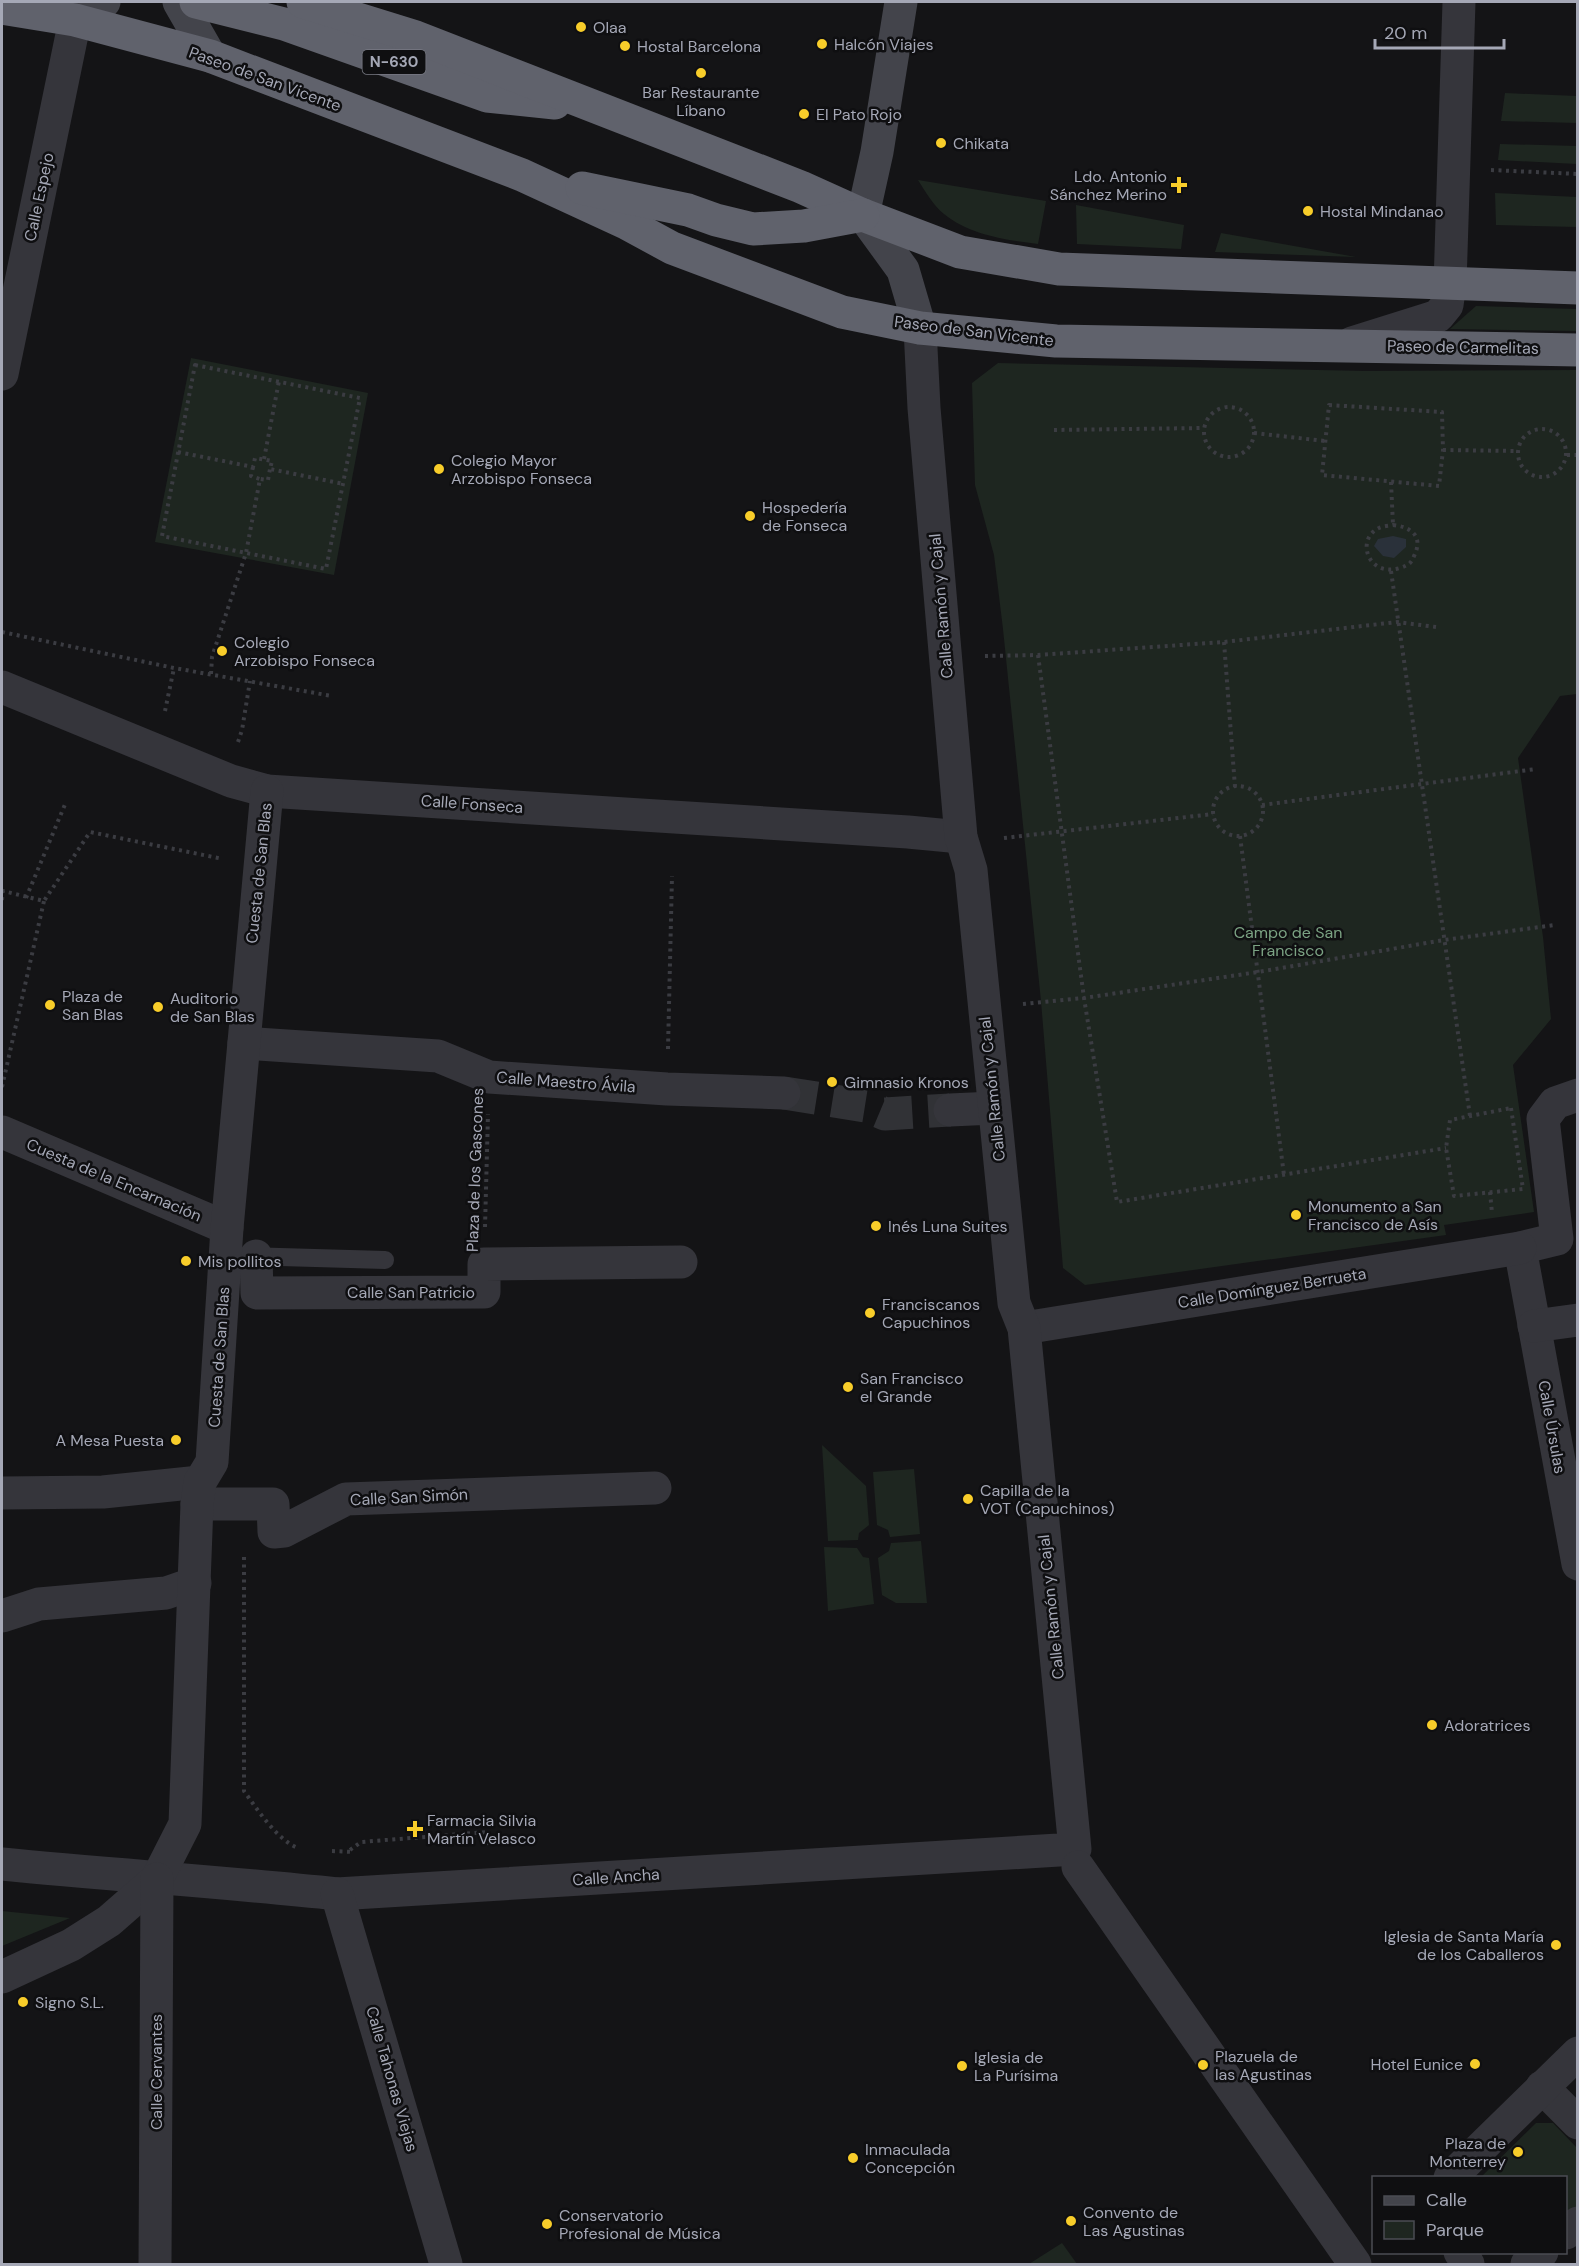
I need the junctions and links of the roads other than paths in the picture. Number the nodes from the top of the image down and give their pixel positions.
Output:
1 (104, 2) edge
2 (179, 2) edge
3 (196, 2) edge
4 (303, 2) edge
5 (901, 2) edge
6 (1459, 2) edge
7 (2, 8) edge
8 (75, 20) junction
9 (210, 56) junction
10 (595, 107) junction
11 (522, 175) junction
12 (863, 215) junction
13 (1450, 284) junction
14 (1578, 288) edge
15 (920, 328) junction
16 (1348, 345) junction
17 (1578, 350) edge
18 (2, 374) edge
19 (2, 687) edge
20 (267, 791) junction
21 (962, 837) junction
22 (244, 1043) junction
23 (784, 1093) tunnel mouth
24 (1578, 1095) edge
25 (994, 1108) junction
26 (950, 1110) tunnel mouth
27 (2, 1132) edge
28 (236, 1246) junction
29 (1520, 1248) junction
30 (385, 1260) dead end
31 (681, 1262) dead end
32 (1578, 1320) edge
33 (1534, 1326) junction
34 (1024, 1328) junction
35 (655, 1488) dead end
36 (2, 1493) edge
37 (199, 1493) junction
38 (1578, 1564) edge
39 (195, 1583) junction
40 (2, 1616) edge
41 (1077, 1858) junction
42 (2, 1864) edge
43 (157, 1879) junction
44 (337, 1894) junction
45 (2, 1977) edge
46 (1578, 2053) edge
47 (1542, 2087) junction
48 (1578, 2123) edge
49 (1452, 2176) edge
50 (1372, 2254) edge
51 (1541, 2254) edge
52 (155, 2265) edge
53 (446, 2265) edge
54 (1355, 2265) edge
55 (1360, 2265) edge
56 (1527, 2265) edge

1 - 8 main road
2 - 9 main road
3 - 10 highway, N-630
4 - 10 highway
5 - 12 main road
6 - 13 street
7 - 8 highway, Paseo de San Vicente
8 - 9 highway, Paseo de San Vicente
8 - 18 street, Calle Espejo
9 - 11 highway, Paseo de San Vicente
10 - 12 highway
11 - 12 highway, Paseo de San Vicente
11 - 15 highway, Paseo de San Vicente
12 - 13 highway
12 - 15 main road
13 - 14 highway
13 - 16 street
15 - 16 highway, Paseo de San Vicente
15 - 21 street, Calle Ramón y Cajal
16 - 17 highway, Paseo de Carmelitas
19 - 20 street, Calle Fonseca
20 - 21 street, Calle Fonseca
20 - 22 street, Cuesta de San Blas
21 - 25 street, Calle Ramón y Cajal
22 - 23 street, Calle Maestro Ávila
22 - 28 street, Cuesta de San Blas
24 - 29 street, Calle Domínguez Berrueta
25 - 26 street
25 - 34 street, Calle Ramón y Cajal
27 - 28 street, Cuesta de la Encarnación
28 - 30 lane, Calle San Patricio
28 - 31 street, Calle San Patricio
28 - 37 street, Cuesta de San Blas
29 - 33 street, Calle Úrsulas
29 - 34 street, Calle Domínguez Berrueta
32 - 33 street
33 - 38 street, Calle Úrsulas
34 - 41 street, Calle Ramón y Cajal
35 - 37 street, Calle San Simón
36 - 37 street
37 - 39 street, Cuesta de San Blas
39 - 40 street
39 - 43 street, Cuesta de San Blas
41 - 44 street, Calle Ancha
41 - 54 street
42 - 43 street, Calle Ancha
43 - 44 street, Calle Ancha
43 - 45 street
43 - 52 street, Calle Cervantes
44 - 53 street, Calle Tahonas Viejas
46 - 47 street
47 - 48 street
47 - 49 street
50 - 55 street
51 - 56 street

